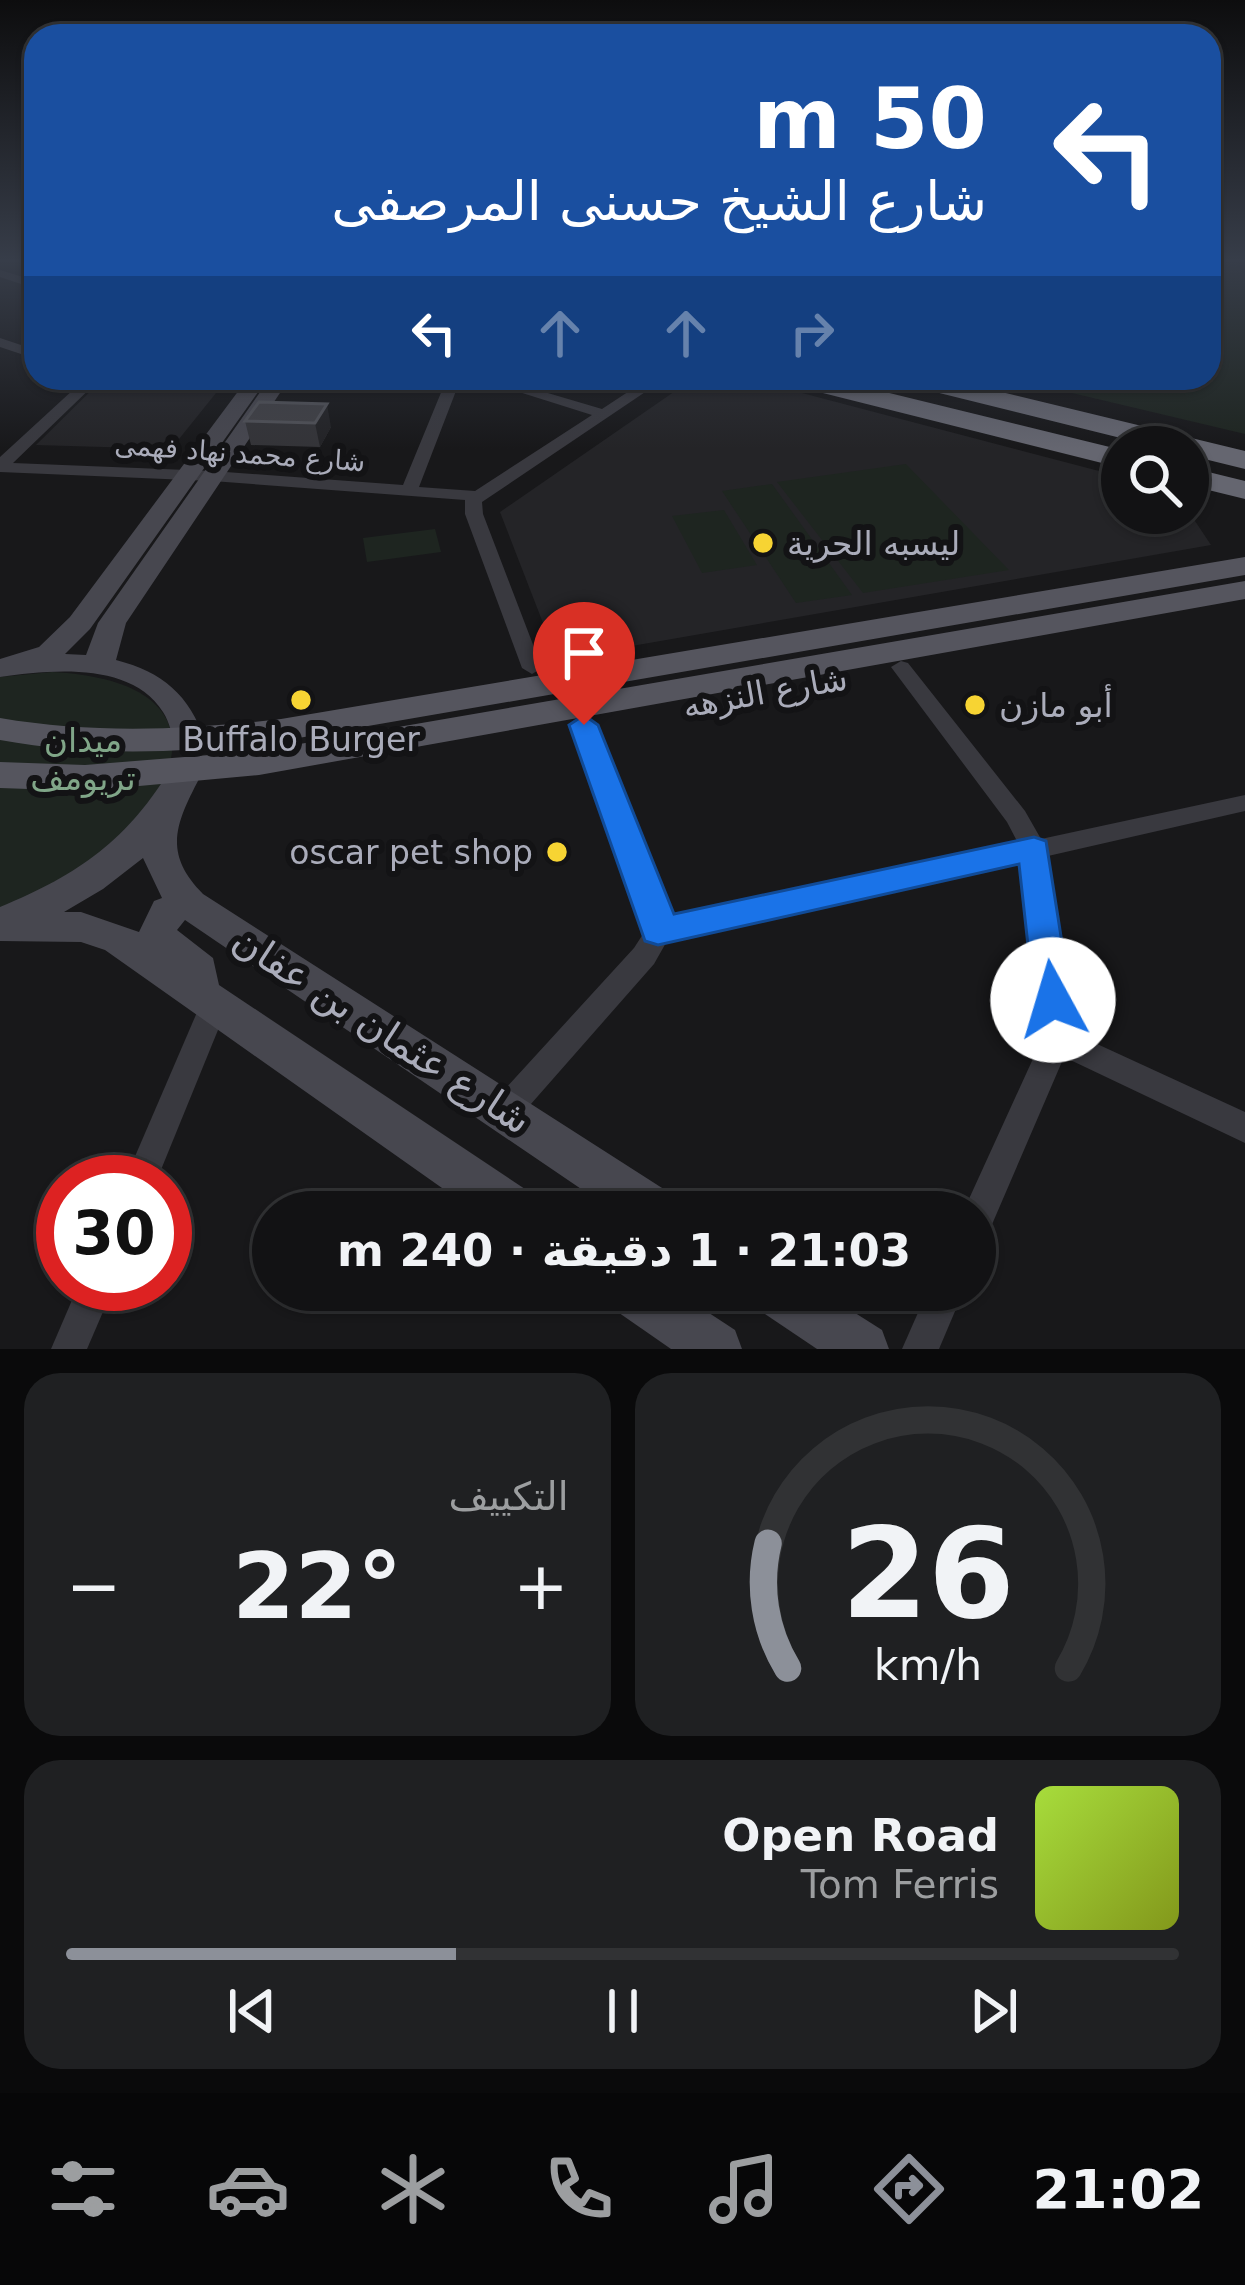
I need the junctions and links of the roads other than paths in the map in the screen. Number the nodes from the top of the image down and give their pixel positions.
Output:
1 (62, 390) edge
2 (82, 390) edge
3 (251, 390) edge
4 (270, 390) edge
5 (449, 390) edge
6 (522, 390) edge
7 (640, 390) edge
8 (844, 390) edge
9 (902, 390) edge
10 (955, 390) edge
11 (990, 390) edge
12 (603, 414) junction
13 (1101, 439) edge
14 (0, 450) edge
15 (1101, 454) edge
16 (1234, 468) edge
17 (0, 469) edge
18 (197, 479) junction
19 (409, 491) junction
20 (474, 501) junction
21 (1245, 549) edge
22 (1245, 566) edge
23 (1245, 590) edge
24 (1245, 605) edge
25 (13, 666) edge
26 (104, 667) junction
27 (532, 668) junction
28 (901, 668) junction
29 (584, 725) junction
30 (0, 729) edge
31 (327, 736) junction
32 (187, 756) junction
33 (0, 775) edge
34 (1245, 803) edge
35 (162, 815) junction
36 (1034, 849) junction
37 (190, 904) junction
38 (0, 925) edge
39 (658, 932) junction
40 (206, 998) junction
41 (1057, 1039) junction
42 (505, 1112) junction
43 (1245, 1128) edge
44 (150, 1155) edge
45 (486, 1191) edge
46 (624, 1191) edge
47 (990, 1191) edge
48 (85, 1311) edge
49 (661, 1311) edge
50 (805, 1311) edge
51 (937, 1311) edge
52 (69, 1349) edge
53 (716, 1349) edge
54 (862, 1349) edge
55 (920, 1349) edge

1 - 14 street
2 - 17 street
3 - 18 street
4 - 18 street
5 - 19 street
6 - 12 street
7 - 12 street
8 - 15 highway
9 - 13 highway
10 - 16 highway
11 - 16 highway
12 - 20 street
17 - 18 street, شارع محمد نهاد فهمى
18 - 19 street, شارع محمد نهاد فهمى
18 - 20 street, شارع محمد نهاد فهمى
18 - 25 street
18 - 26 street
19 - 20 street, شارع محمد نهاد فهمى
20 - 27 street
21 - 27 main road, شارع النزهه
22 - 31 main road, شارع النزهه
23 - 31 main road
24 - 28 main road, شارع النزهه
25 - 26 street
26 - 32 street
27 - 31 main road, شارع النزهه
28 - 29 main road, شارع النزهه
28 - 36 street
29 - 31 main road, شارع النزهه
29 - 39 street
30 - 32 main road, شارع النزهه
31 - 32 main road, شارع النزهه
32 - 33 main road, شارع النزهه
32 - 35 street
34 - 36 street
35 - 37 street, شارع عثمان بن عفان
35 - 38 street
36 - 39 street
36 - 41 street
37 - 40 street
37 - 42 street, شارع عثمان بن عفان
38 - 40 street, شارع عثمان بن عفان
39 - 42 street
40 - 44 street
40 - 45 street, شارع عثمان بن عفان
41 - 43 street
41 - 47 street
42 - 46 street, شارع عثمان بن عفان
48 - 52 street
49 - 53 street
50 - 54 street
51 - 55 street

